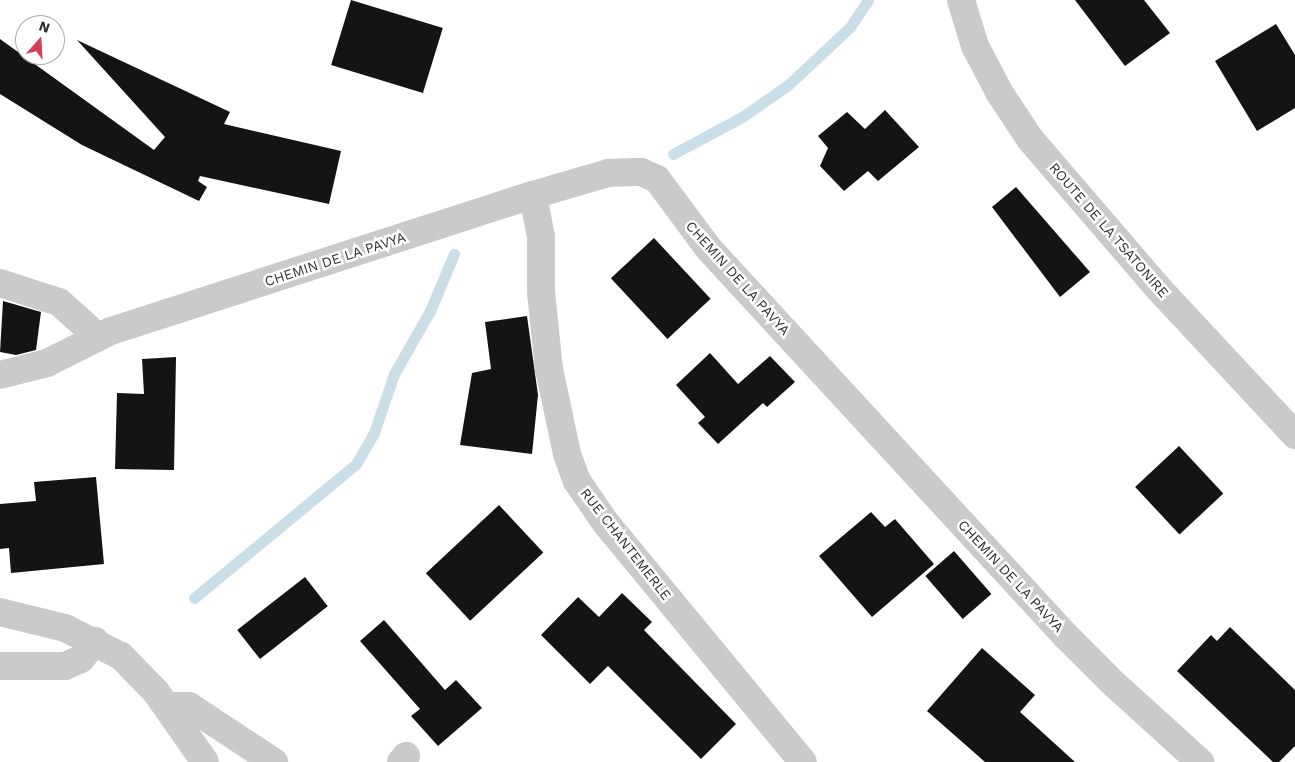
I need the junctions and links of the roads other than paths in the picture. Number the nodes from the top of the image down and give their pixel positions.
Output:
1 (961, 0) edge
2 (533, 195) junction
3 (0, 282) edge
4 (98, 337) junction
5 (0, 375) edge
6 (1295, 435) edge
7 (0, 612) edge
8 (95, 641) junction
9 (0, 666) edge
10 (167, 706) junction
11 (205, 762) edge
12 (274, 762) edge
13 (803, 762) edge
14 (1200, 762) edge

1 - 6 street, ROUTE DE LA TSATONIRE
2 - 4 street, CHEMIN DE LA PAVYA
2 - 13 street, RUE CHANTEMERLE
2 - 14 street, CHEMIN DE LA PAVYA
3 - 4 street
4 - 5 street, CHEMIN DE LA PAVYA
7 - 8 street
8 - 9 street
8 - 10 street
10 - 11 street
10 - 12 street

